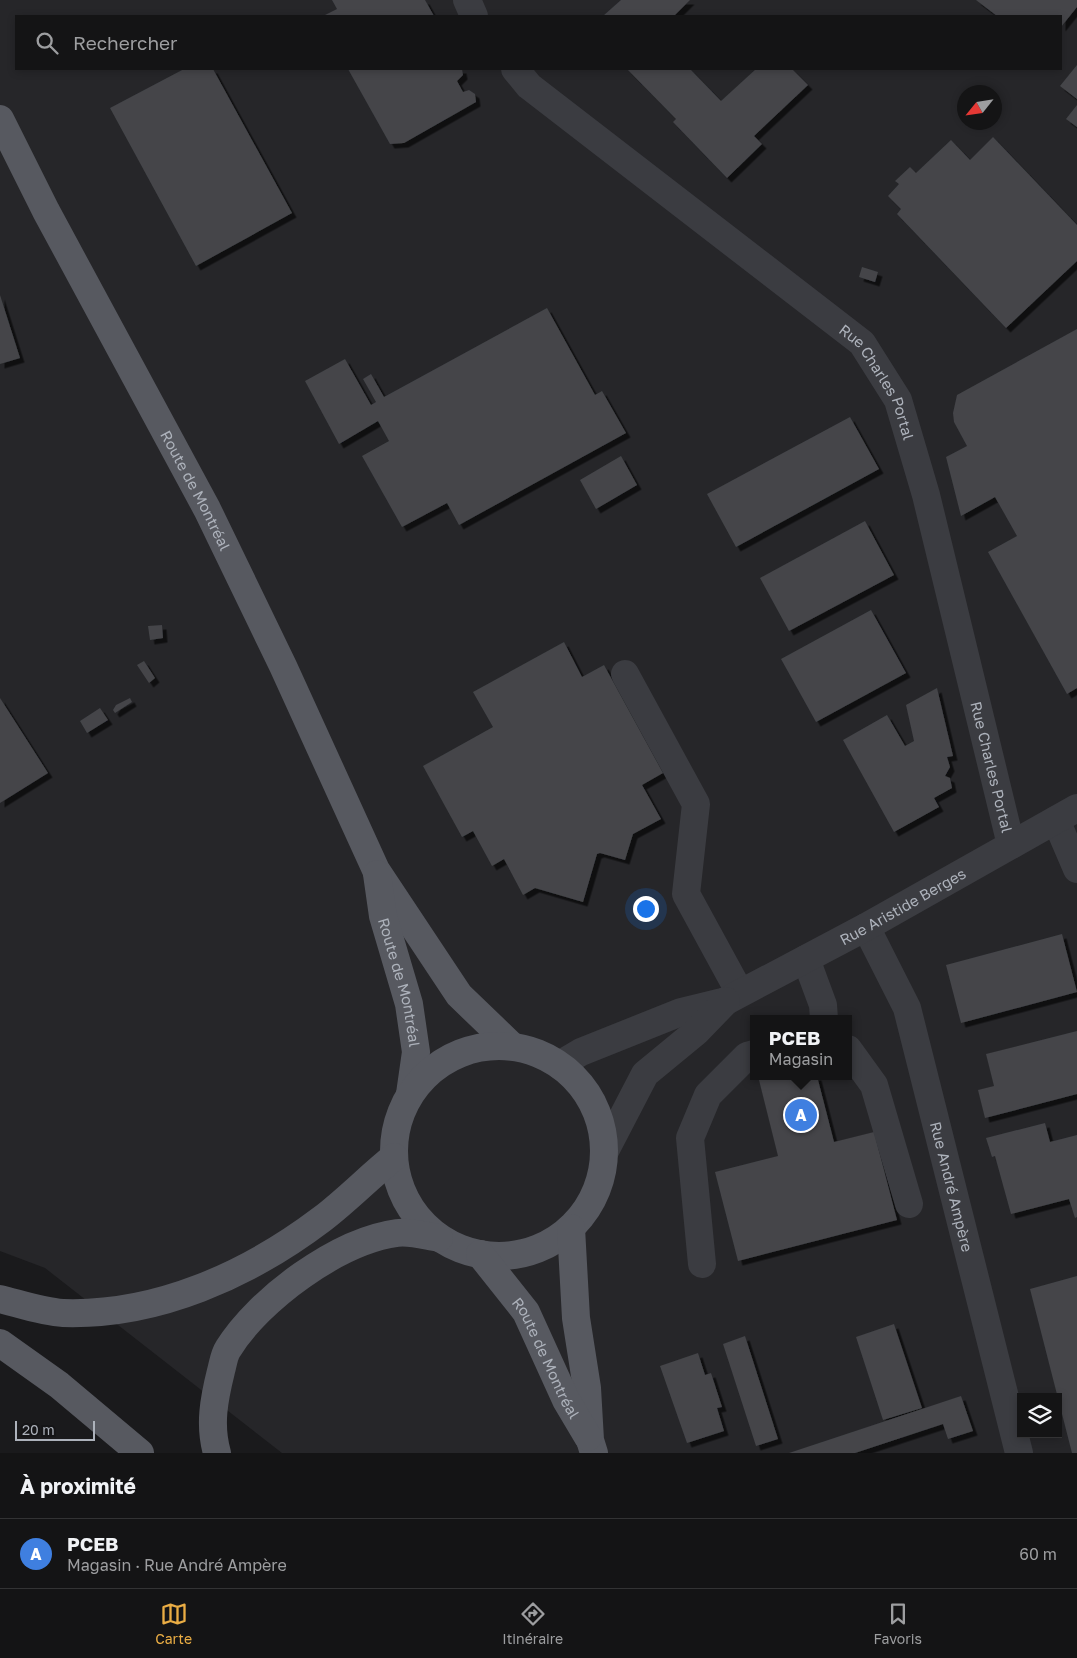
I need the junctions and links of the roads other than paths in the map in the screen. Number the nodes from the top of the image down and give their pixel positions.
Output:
1 (467, 0) edge
2 (474, 15) edge
3 (516, 70) edge
4 (0, 119) edge
5 (625, 674) dead end
6 (1066, 814) edge
7 (1010, 845) junction
8 (1077, 869) edge
9 (376, 870) junction
10 (866, 927) junction
11 (806, 959) junction
12 (733, 997) junction
13 (824, 1015) edge
14 (512, 1046) junction
15 (750, 1055) edge
16 (852, 1055) edge
17 (559, 1065) junction
18 (410, 1094) junction
19 (604, 1151) junction
20 (394, 1158) junction
21 (909, 1204) dead end
22 (571, 1228) junction
23 (439, 1238) junction
24 (480, 1254) junction
25 (702, 1264) dead end
26 (0, 1300) edge
27 (0, 1343) edge
28 (592, 1446) edge
29 (140, 1453) edge
30 (217, 1453) edge
31 (1020, 1453) edge

1 - 2 street
3 - 7 street, Rue Charles Portal
4 - 9 main road, Route de Montréal
5 - 12 street
6 - 7 street, Rue Aristide Berges
6 - 8 street
7 - 10 street, Rue Aristide Berges
9 - 14 main road, Route de Montréal
9 - 18 main road, Route de Montréal
10 - 11 street, Rue Aristide Berges
10 - 31 street, Rue André Ampère
11 - 12 street, Rue Aristide Berges
11 - 13 street
12 - 17 street, Rue Aristide Berges
12 - 19 street, Rue Aristide Berges
14 - 17 main road
14 - 18 main road
15 - 25 street
16 - 21 street
17 - 19 main road
18 - 20 main road
19 - 22 main road
20 - 23 main road
20 - 26 main road
22 - 24 main road
22 - 28 main road, Route de Montréal
23 - 24 main road
23 - 30 main road
24 - 28 main road, Route de Montréal
27 - 29 main road

